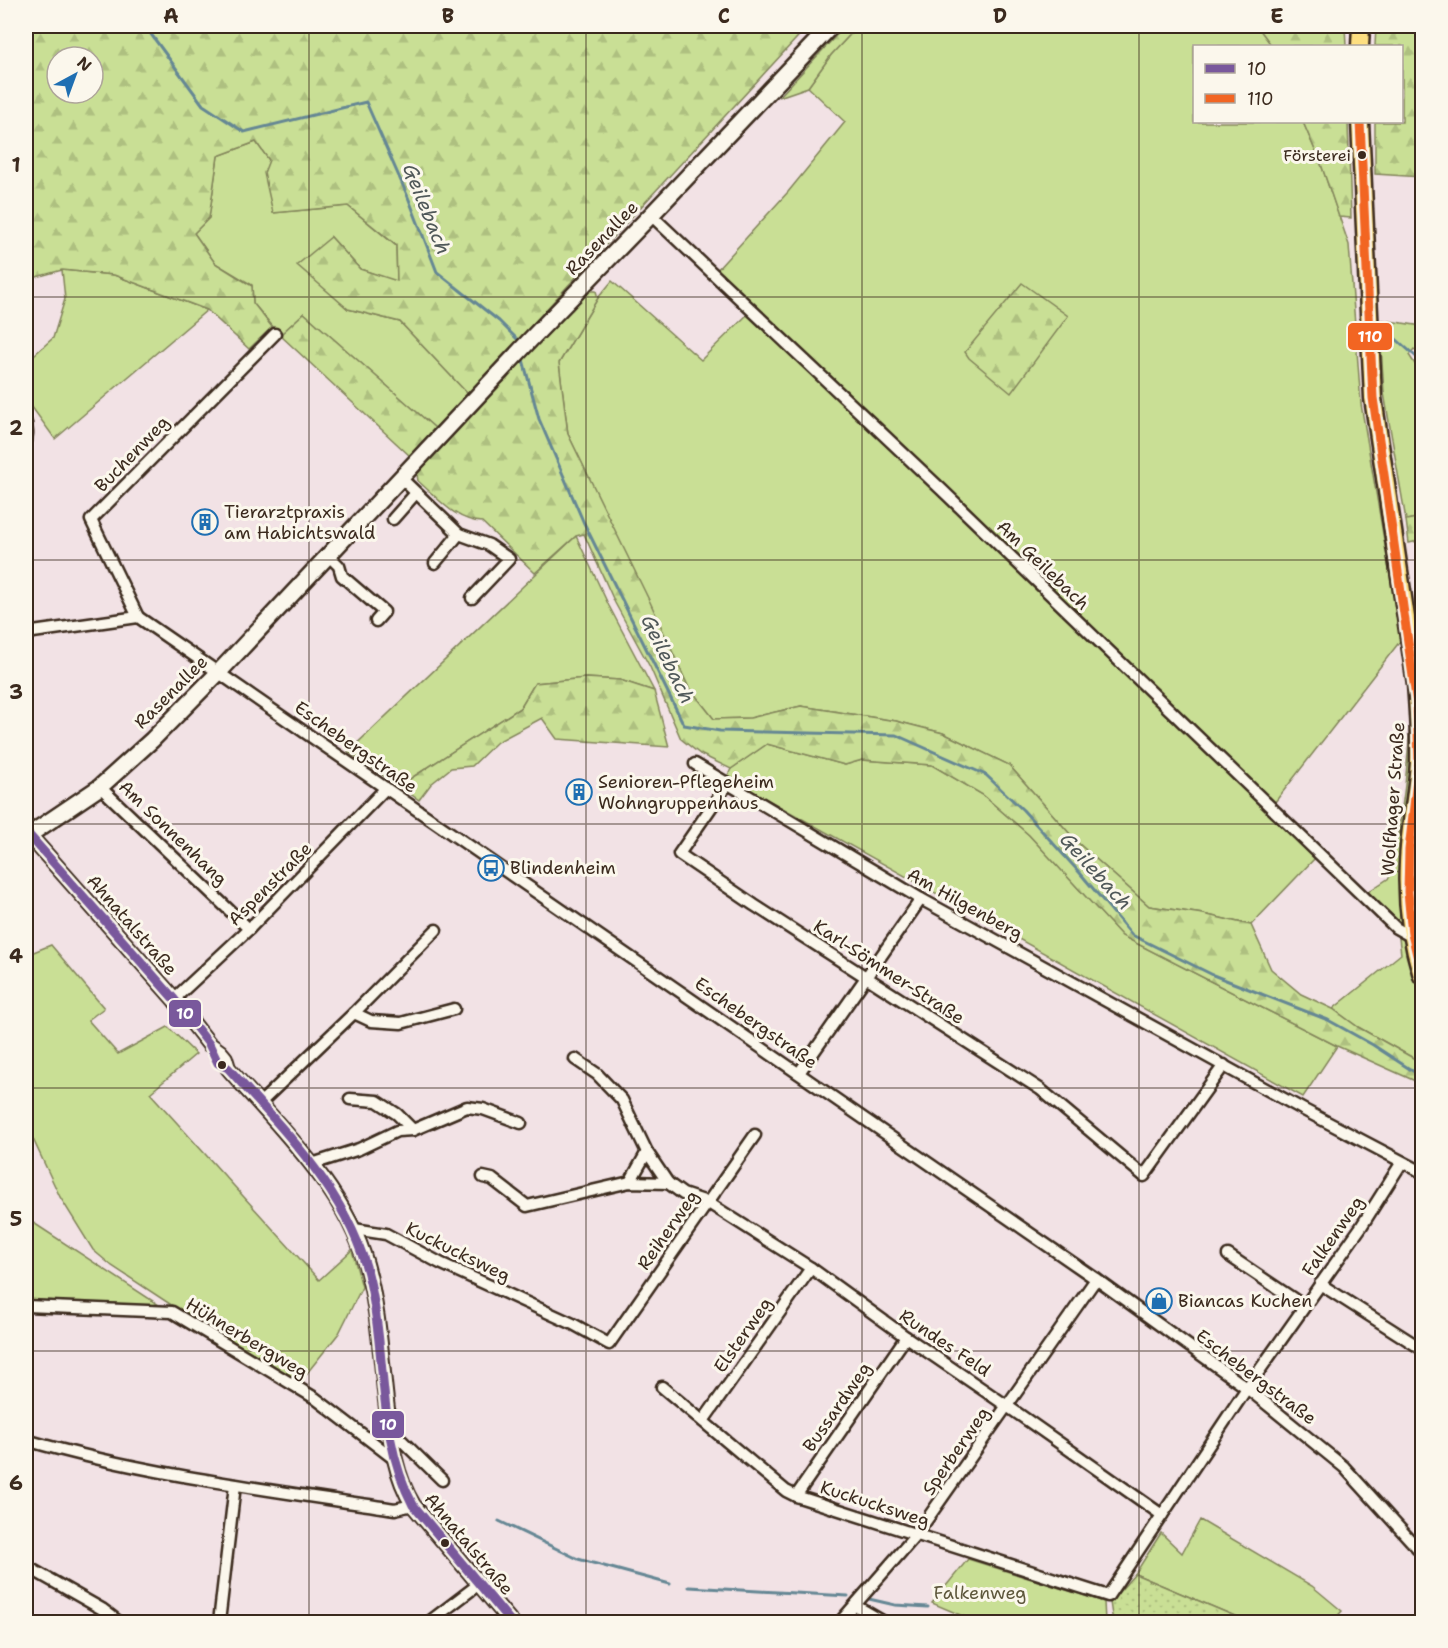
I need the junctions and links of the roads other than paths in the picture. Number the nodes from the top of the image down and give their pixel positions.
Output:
1 (831, 26) edge
2 (1361, 26) edge
3 (1360, 45) edge
4 (1360, 123) edge
5 (651, 215) junction
6 (275, 334) dead end
7 (26, 423) edge
8 (26, 441) edge
9 (401, 478) junction
10 (416, 493) junction
11 (393, 519) dead end
12 (459, 534) junction
13 (328, 555) junction
14 (435, 563) dead end
15 (472, 598) dead end
16 (138, 617) junction
17 (376, 621) dead end
18 (26, 633) edge
19 (219, 672) junction
20 (695, 764) dead end
21 (728, 783) junction
22 (100, 787) junction
23 (386, 788) junction
24 (27, 834) edge
25 (921, 899) junction
26 (249, 929) junction
27 (436, 930) dead end
28 (1412, 937) junction
29 (1422, 976) edge
30 (867, 977) junction
31 (174, 999) junction
32 (454, 1009) dead end
33 (354, 1013) junction
34 (575, 1059) dead end
35 (1224, 1065) junction
36 (799, 1073) junction
37 (350, 1100) dead end
38 (259, 1104) junction
39 (521, 1123) dead end
40 (413, 1130) junction
41 (755, 1135) dead end
42 (647, 1152) junction
43 (1402, 1162) junction
44 (312, 1164) junction
45 (1422, 1172) edge
46 (483, 1177) dead end
47 (630, 1182) junction
48 (668, 1183) junction
49 (707, 1202) junction
50 (354, 1229) junction
51 (1227, 1255) dead end
52 (811, 1268) junction
53 (1096, 1279) junction
54 (1320, 1284) junction
55 (26, 1306) edge
56 (1304, 1306) junction
57 (906, 1337) junction
58 (609, 1344) joint
59 (1422, 1349) edge
60 (662, 1387) dead end
61 (1247, 1388) junction
62 (1007, 1406) junction
63 (703, 1421) junction
64 (389, 1428) junction
65 (26, 1440) edge
66 (393, 1458) junction
67 (442, 1480) dead end
68 (235, 1485) junction
69 (796, 1496) junction
70 (412, 1505) junction
71 (1162, 1515) junction
72 (916, 1535) junction
73 (1422, 1553) edge
74 (26, 1566) edge
75 (479, 1584) junction
76 (1108, 1596) joint
77 (856, 1606) junction
78 (119, 1623) edge
79 (219, 1623) edge
80 (429, 1623) edge
81 (511, 1623) edge
82 (840, 1623) edge
83 (884, 1623) edge

1 - 5 main road, Rasenallee
2 - 3 main road
4 - 28 main road, Wolfhager Straße
5 - 9 main road, Rasenallee
5 - 28 street, Am Geilebach
6 - 16 street, Buchenweg
7 - 8 street
9 - 10 street
9 - 13 main road, Rasenallee
10 - 11 street
10 - 12 street
12 - 14 street
12 - 15 street
13 - 17 street
13 - 19 main road, Rasenallee
16 - 18 street
16 - 19 street, Eschebergstraße
19 - 22 main road, Rasenallee
19 - 23 street, Eschebergstraße
20 - 21 street, Am Hilgenberg
21 - 25 street, Am Hilgenberg
21 - 30 street, Karl-Sömmer-Straße
22 - 24 main road, Rasenallee
22 - 26 street, Am Sonnenhang
23 - 26 street, Aspenstraße
23 - 36 street, Eschebergstraße
24 - 31 street, Ahnatalstraße
25 - 30 street
25 - 35 street, Am Hilgenberg
26 - 31 street, Aspenstraße
27 - 33 street
28 - 29 main road, Wolfhager Straße
30 - 35 street, Karl-Sömmer-Straße
30 - 36 street
31 - 38 street, Ahnatalstraße
32 - 33 street
33 - 38 street
34 - 42 street
35 - 43 street, Am Hilgenberg
36 - 53 street, Eschebergstraße
37 - 40 street
38 - 44 street, Ahnatalstraße
39 - 40 street
40 - 44 street
41 - 49 street, Reiherweg
42 - 47 street
42 - 48 street
43 - 45 street, Am Hilgenberg
43 - 54 street, Falkenweg
44 - 50 street, Ahnatalstraße
46 - 47 street
47 - 48 street
48 - 49 street, Rundes Feld
49 - 52 street, Rundes Feld
49 - 58 street, Reiherweg
50 - 58 street, Kuckucksweg
50 - 64 street, Ahnatalstraße
51 - 56 street
52 - 57 street, Rundes Feld
52 - 63 street, Elsterweg
53 - 61 street, Eschebergstraße
53 - 62 street, Sperberweg
54 - 56 street, Falkenweg
54 - 59 street
55 - 66 street, Hühnerbergweg
56 - 61 street, Falkenweg
57 - 62 street, Rundes Feld
57 - 69 street, Bussardweg
60 - 63 street, Kuckucksweg
61 - 71 street, Falkenweg
61 - 73 street, Eschebergstraße
62 - 71 street, Rundes Feld
62 - 72 street, Sperberweg
63 - 69 street, Kuckucksweg
64 - 66 street, Ahnatalstraße
64 - 67 street
65 - 68 street
66 - 70 street, Ahnatalstraße
68 - 70 street
68 - 79 street
69 - 72 street, Kuckucksweg
70 - 75 street, Ahnatalstraße
71 - 76 street, Falkenweg
72 - 76 street, Kuckucksweg
72 - 77 street, Sperberweg
74 - 78 street
75 - 80 street
75 - 81 street, Ahnatalstraße
77 - 82 street, Sperberweg
77 - 83 street

